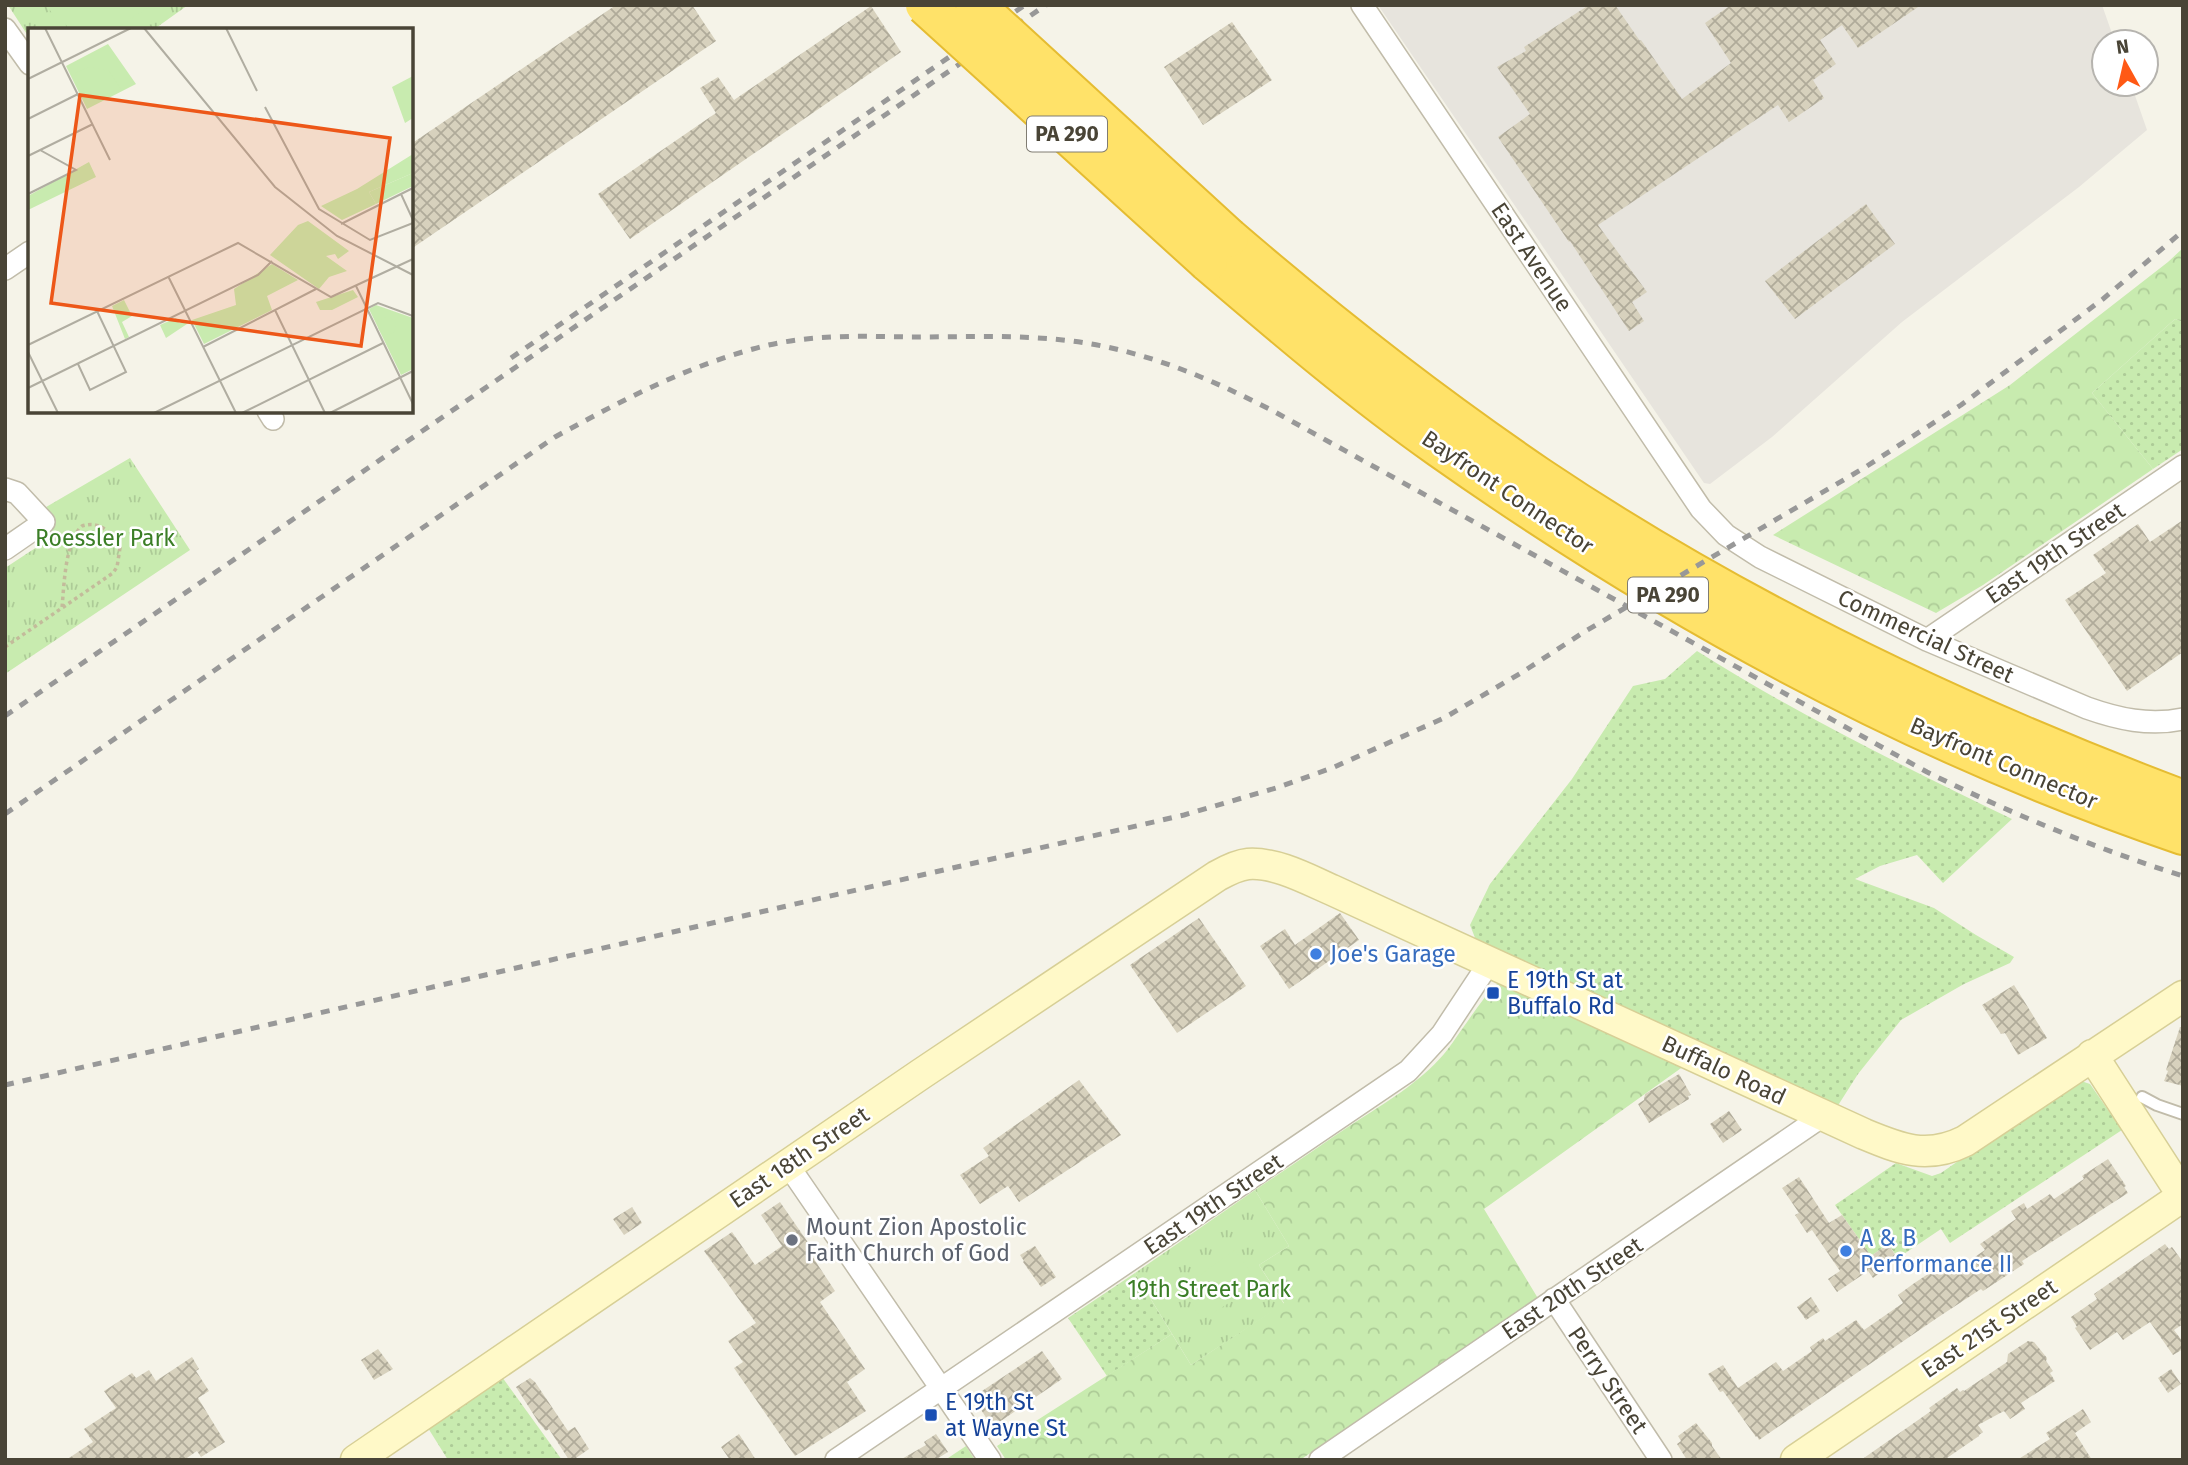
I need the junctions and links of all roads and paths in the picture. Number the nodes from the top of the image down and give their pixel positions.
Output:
1 (925, 5) edge
2 (975, 5) edge
3 (1362, 5) edge
4 (5, 29) edge
5 (28, 61) edge
6 (1218, 250) junction
7 (28, 253) edge
8 (5, 268) edge
9 (2183, 466) edge
10 (5, 489) edge
11 (1701, 509) joint
12 (5, 549) edge
13 (62, 608) junction
14 (1927, 640) junction
15 (5, 647) edge
16 (2177, 720) edge
17 (2183, 800) edge
18 (2183, 835) edge
19 (1247, 864) joint
20 (1489, 963) junction
21 (2183, 996) edge
22 (2092, 1055) junction
23 (2141, 1097) dead end
24 (2183, 1114) edge
25 (1824, 1115) junction
26 (788, 1165) junction
27 (2183, 1196) edge
28 (1554, 1299) junction
29 (942, 1388) junction
30 (356, 1460) edge
31 (836, 1460) edge
32 (990, 1460) edge
33 (1320, 1460) edge
34 (1661, 1460) edge
35 (1796, 1460) edge

1 - 6 highway, Bayfront Connector / PA 290, bridge
2 - 6 highway, Bayfront Connector / PA 290, bridge
3 - 11 street, East Avenue
4 - 5 street
6 - 17 highway, Bayfront Connector / PA 290
6 - 18 highway, Bayfront Connector / PA 290
7 - 8 street
9 - 14 street, East 19th Street
10 - 12 street
11 - 14 street, Commercial Street
13 - 13 path
13 - 15 path
14 - 16 street, Commercial Street
19 - 20 main road, Buffalo Road
19 - 26 main road, East 18th Street
20 - 25 main road, Buffalo Road
20 - 29 street, East 19th Street
21 - 22 main road, Buffalo Road
22 - 25 main road, Buffalo Road
22 - 27 main road
23 - 24 lane
25 - 28 street, East 20th Street
26 - 29 street
26 - 30 main road, East 18th Street
27 - 35 main road, East 21st Street
28 - 33 street, East 20th Street
28 - 34 street, Perry Street
29 - 31 street, East 19th Street
29 - 32 street

